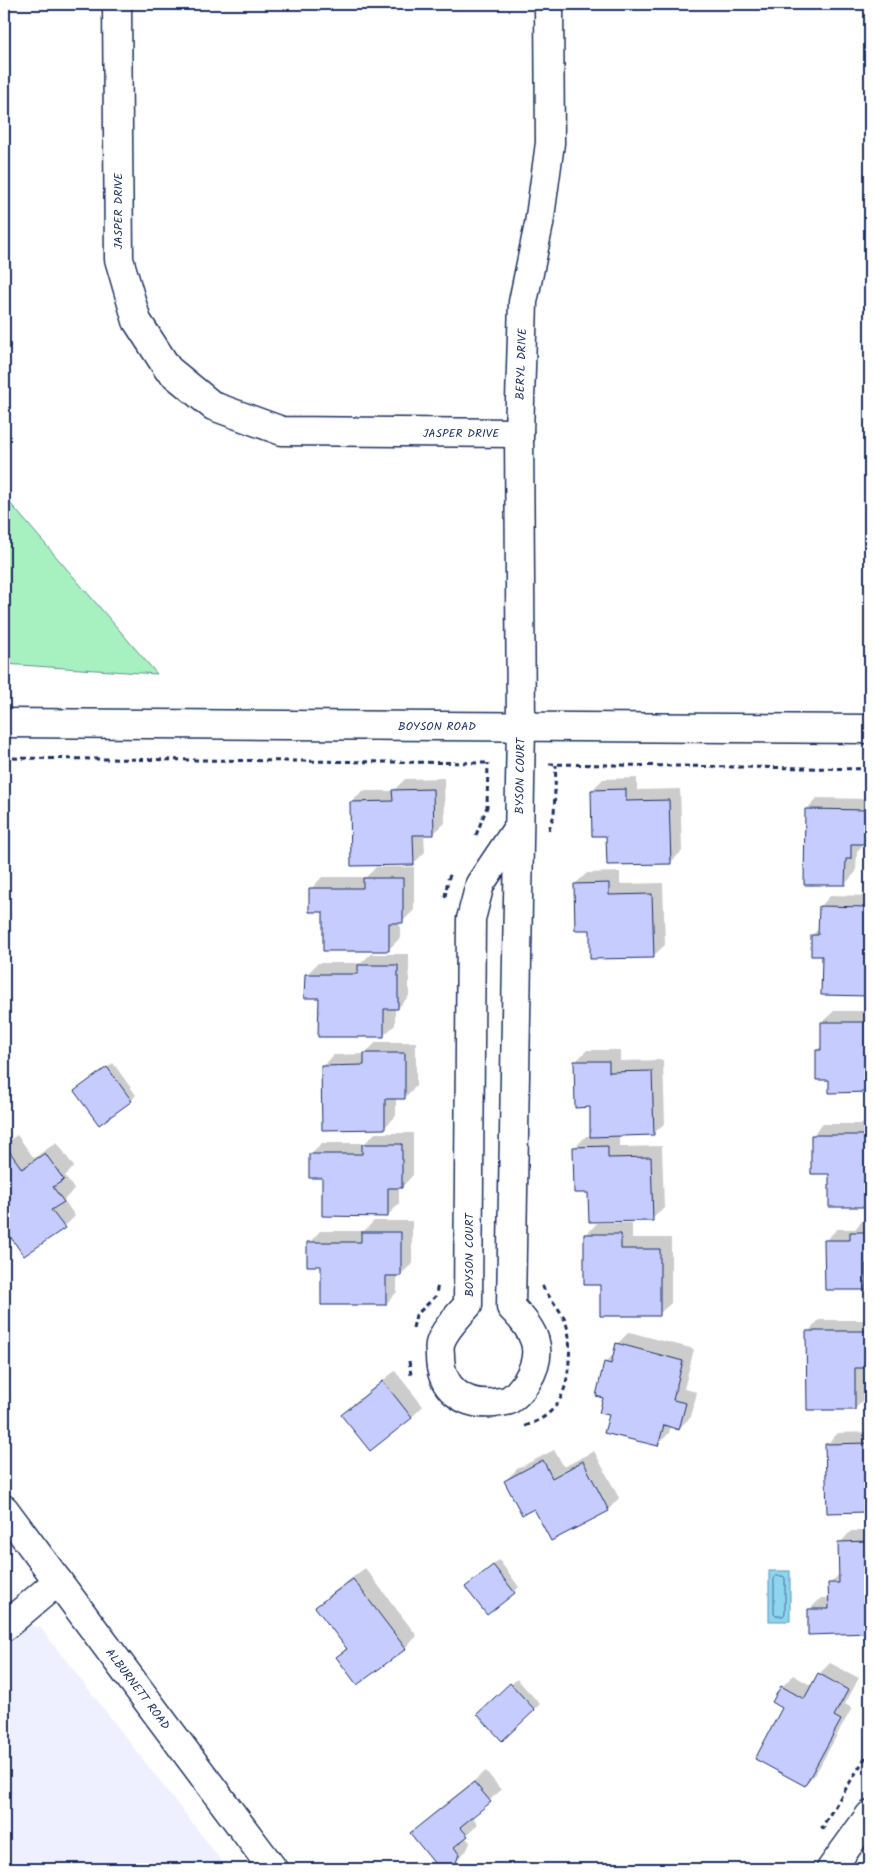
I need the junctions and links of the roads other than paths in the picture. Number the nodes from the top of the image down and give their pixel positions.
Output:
1 (117, 4) edge
2 (549, 4) edge
3 (519, 433) junction
4 (4, 723) edge
5 (521, 726) junction
6 (870, 729) edge
7 (519, 826) junction
8 (4, 1509) edge
9 (58, 1581) junction
10 (4, 1627) edge
11 (866, 1831) edge
12 (273, 1869) edge
13 (831, 1869) edge

1 - 3 street, JASPER DRIVE
2 - 3 street, BERYL DRIVE
3 - 5 street, BERYL DRIVE
4 - 5 street, BOYSON ROAD
5 - 6 street, BOYSON ROAD
5 - 7 street, BYSON COURT
7 - 7 street, BOYSON COURT
8 - 9 street, ALBURNETT ROAD
9 - 10 street
9 - 12 street, ALBURNETT ROAD
11 - 13 street

